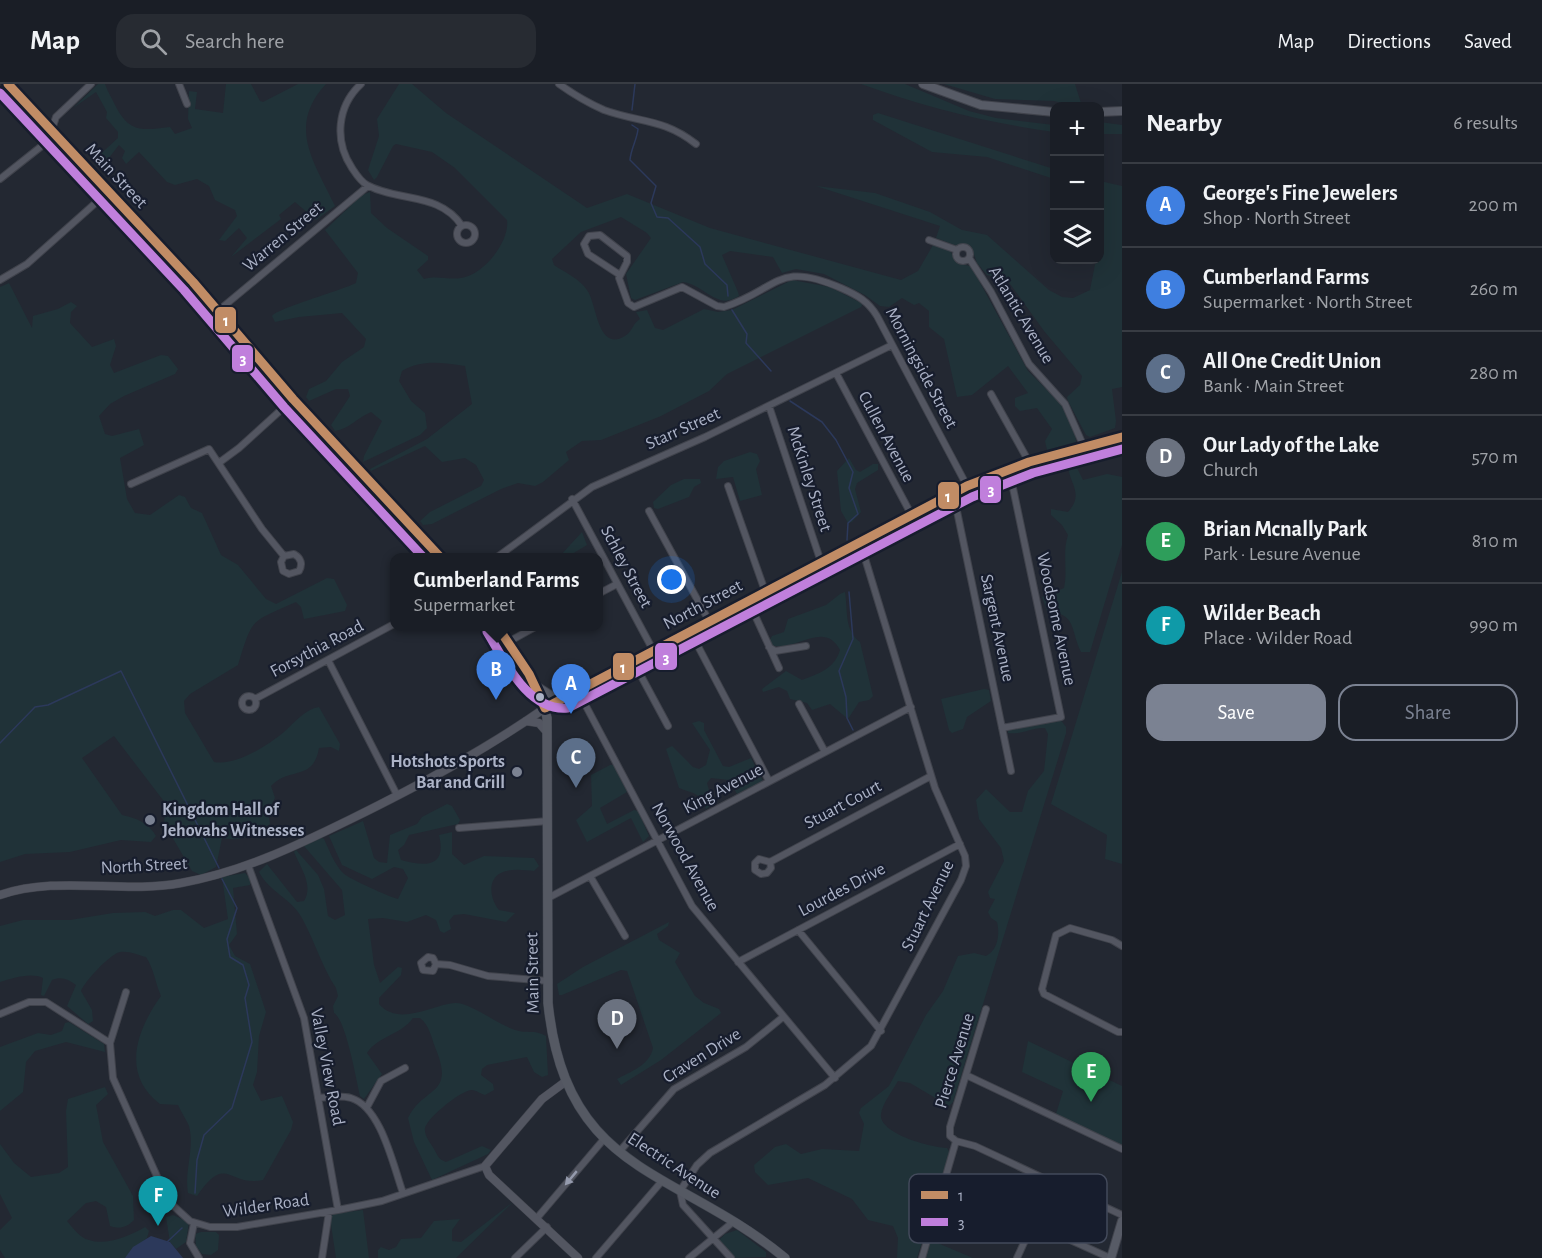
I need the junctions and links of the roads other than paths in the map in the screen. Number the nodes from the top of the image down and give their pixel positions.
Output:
1 (91, 84) edge
2 (179, 84) edge
3 (361, 84) edge
4 (559, 84) edge
5 (923, 84) edge
6 (9, 85) edge
7 (0, 92) edge
8 (187, 104) dead end
9 (1122, 111) edge
10 (1050, 112) edge
11 (1104, 112) edge
12 (52, 131) junction
13 (696, 144) dead end
14 (0, 179) edge
15 (368, 186) junction
16 (109, 191) junction
17 (462, 226) dead end
18 (929, 240) dead end
19 (957, 250) junction
20 (969, 258) junction
21 (620, 275) junction
22 (0, 280) edge
23 (218, 311) junction
24 (892, 345) junction
25 (836, 373) junction
26 (991, 394) dead end
27 (293, 399) junction
28 (768, 406) junction
29 (1122, 437) edge
30 (1084, 447) junction
31 (220, 462) junction
32 (1029, 462) junction
33 (1009, 469) junction
34 (131, 484) dead end
35 (728, 486) dead end
36 (967, 486) junction
37 (953, 492) junction
38 (572, 499) junction
39 (649, 511) dead end
40 (911, 514) junction
41 (860, 542) junction
42 (436, 553) edge
43 (502, 553) edge
44 (601, 553) edge
45 (285, 556) dead end
46 (603, 558) edge
47 (821, 562) junction
48 (617, 584) junction
49 (603, 591) edge
50 (765, 591) junction
51 (748, 600) junction
52 (709, 621) junction
53 (390, 626) edge
54 (500, 631) edge
55 (529, 631) edge
56 (690, 631) junction
57 (508, 642) junction
58 (768, 645) junction
59 (806, 646) dead end
60 (653, 650) junction
61 (328, 660) junction
62 (633, 661) junction
63 (779, 668) dead end
64 (536, 686) junction
65 (578, 691) junction
66 (565, 697) junction
67 (255, 699) dead end
68 (799, 704) dead end
69 (911, 707) junction
70 (545, 708) junction
71 (526, 720) junction
72 (669, 726) dead end
73 (1002, 728) junction
74 (548, 732) junction
75 (825, 752) junction
76 (1011, 771) dead end
77 (932, 776) junction
78 (770, 781) junction
79 (397, 795) junction
80 (548, 821) junction
81 (459, 828) dead end
82 (658, 840) junction
83 (960, 844) junction
84 (770, 862) dead end
85 (248, 866) junction
86 (590, 876) junction
87 (0, 895) edge
88 (548, 898) junction
89 (798, 930) junction
90 (625, 936) dead end
91 (1122, 946) edge
92 (738, 962) junction
93 (436, 964) dead end
94 (549, 981) junction
95 (126, 992) dead end
96 (987, 1009) dead end
97 (0, 1014) edge
98 (783, 1017) junction
99 (881, 1030) junction
100 (1122, 1032) edge
101 (110, 1042) junction
102 (405, 1068) dead end
103 (966, 1075) junction
104 (835, 1078) junction
105 (565, 1082) junction
106 (318, 1098) junction
107 (367, 1107) junction
108 (604, 1139) junction
109 (956, 1141) junction
110 (1122, 1149) edge
111 (619, 1152) junction
112 (485, 1166) junction
113 (947, 1174) edge
114 (1035, 1174) edge
115 (662, 1181) junction
116 (680, 1191) junction
117 (403, 1193) junction
118 (1107, 1208) edge
119 (338, 1210) junction
120 (329, 1212) junction
121 (1122, 1215) edge
122 (537, 1218) junction
123 (733, 1222) junction
124 (1122, 1222) edge
125 (194, 1223) junction
126 (547, 1227) junction
127 (713, 1238) junction
128 (927, 1243) edge
129 (1024, 1243) edge
130 (1078, 1243) edge
131 (199, 1258) edge
132 (322, 1258) edge
133 (515, 1258) edge
134 (578, 1258) edge
135 (596, 1258) edge
136 (690, 1258) edge
137 (731, 1258) edge
138 (785, 1258) edge
139 (922, 1258) edge
140 (1017, 1258) edge
141 (1111, 1258) edge

1 - 12 street
2 - 8 street
3 - 15 street
4 - 13 street
5 - 10 main road
6 - 7 street
6 - 12 main road, Main Street
9 - 11 main road
12 - 14 street
12 - 16 main road, Main Street
15 - 17 street
15 - 23 street, Warren Street
16 - 22 street
16 - 23 main road, Main Street
18 - 19 street, Atlantic Avenue
19 - 20 street, Atlantic Avenue
19 - 20 street, Atlantic Avenue
20 - 30 street, Atlantic Avenue
21 - 21 street, Morningside Street
21 - 24 street, Morningside Street
23 - 27 main road, Main Street
24 - 25 street, Starr Street
24 - 36 street, Morningside Street
25 - 28 street, Starr Street
25 - 40 street, Cullen Avenue
26 - 32 street
27 - 31 street
27 - 42 main road, Main Street
28 - 38 street, Starr Street
28 - 47 street, McKinley Street
29 - 30 main road, North Street
30 - 32 main road, North Street
31 - 34 street
31 - 45 street
32 - 33 main road, North Street
33 - 36 main road, North Street
33 - 73 street, Woodsome Avenue
35 - 50 street
36 - 37 main road, North Street
37 - 40 main road, North Street
37 - 73 street, Sargent Avenue
38 - 43 street, Starr Street
38 - 44 street, Schley Street
39 - 52 street
40 - 41 main road, North Street
41 - 47 main road, North Street
41 - 69 street, Stuart Avenue
46 - 48 street, Schley Street
47 - 50 main road, North Street
48 - 49 street
48 - 60 street, Schley Street
50 - 51 main road, North Street
51 - 52 main road, North Street
51 - 58 street
52 - 56 main road, North Street
53 - 61 street, Forsythia Road
54 - 57 main road, Main Street
55 - 57 street
56 - 60 main road, North Street
56 - 78 street
57 - 64 main road, Main Street
58 - 59 street
58 - 63 street
60 - 62 main road, North Street
61 - 67 street, Forsythia Road
61 - 79 street
62 - 65 main road, North Street
62 - 72 street
64 - 66 main road
64 - 70 main road, Main Street
65 - 66 main road, North Street
65 - 82 street, Norwood Avenue
66 - 70 main road, North Street
68 - 75 street
69 - 75 street, King Avenue
69 - 77 street, Stuart Avenue
70 - 71 street, North Street
70 - 74 main road, Main Street
71 - 74 street
71 - 79 street, North Street
73 - 76 street, Sargent Avenue
74 - 80 main road, Main Street
75 - 78 street, King Avenue
77 - 83 street, Stuart Avenue
77 - 84 street, Stuart Court
78 - 82 street, King Avenue
79 - 85 street, North Street
80 - 81 street
80 - 88 main road, Main Street
82 - 86 street, King Avenue
82 - 92 street, Norwood Avenue
83 - 89 street, Lourdes Drive
83 - 99 street, Stuart Avenue
85 - 87 street, North Street
85 - 106 street, Valley View Road
86 - 88 street, King Avenue
86 - 90 street
88 - 94 main road, Main Street
89 - 92 street, Lourdes Drive
89 - 99 street
91 - 100 street
92 - 98 street, Norwood Avenue
93 - 94 street
94 - 105 main road, Main Street
95 - 101 street
96 - 103 street, Pierce Avenue
97 - 101 street
98 - 104 street, Norwood Avenue
98 - 111 street, Craven Drive
99 - 104 street, Stuart Avenue
101 - 125 street
102 - 107 street
103 - 109 street, Pierce Avenue
103 - 110 street
104 - 116 street, Stuart Avenue
105 - 108 main road, Electric Avenue
105 - 112 street
106 - 107 street
106 - 119 street, Valley View Road
107 - 117 street
108 - 111 main road, Electric Avenue
108 -> 122 street
109 - 113 street, Pierce Avenue
109 - 114 street
111 - 115 main road, Electric Avenue
112 - 117 street, Wilder Road
112 - 122 street
115 - 116 main road, Electric Avenue
115 - 135 street
116 - 123 main road, Electric Avenue
116 - 127 street
117 - 119 street, Wilder Road
118 - 121 street
119 - 120 street, Wilder Road
120 - 125 street, Wilder Road
120 - 132 street
122 - 126 street
123 - 127 street
123 - 138 main road, Electric Avenue
124 - 141 main road
125 - 131 street
126 - 133 street
126 - 134 street
127 - 136 street
127 - 137 street
128 - 139 street, Pierce Avenue
129 - 140 street
130 - 141 street

